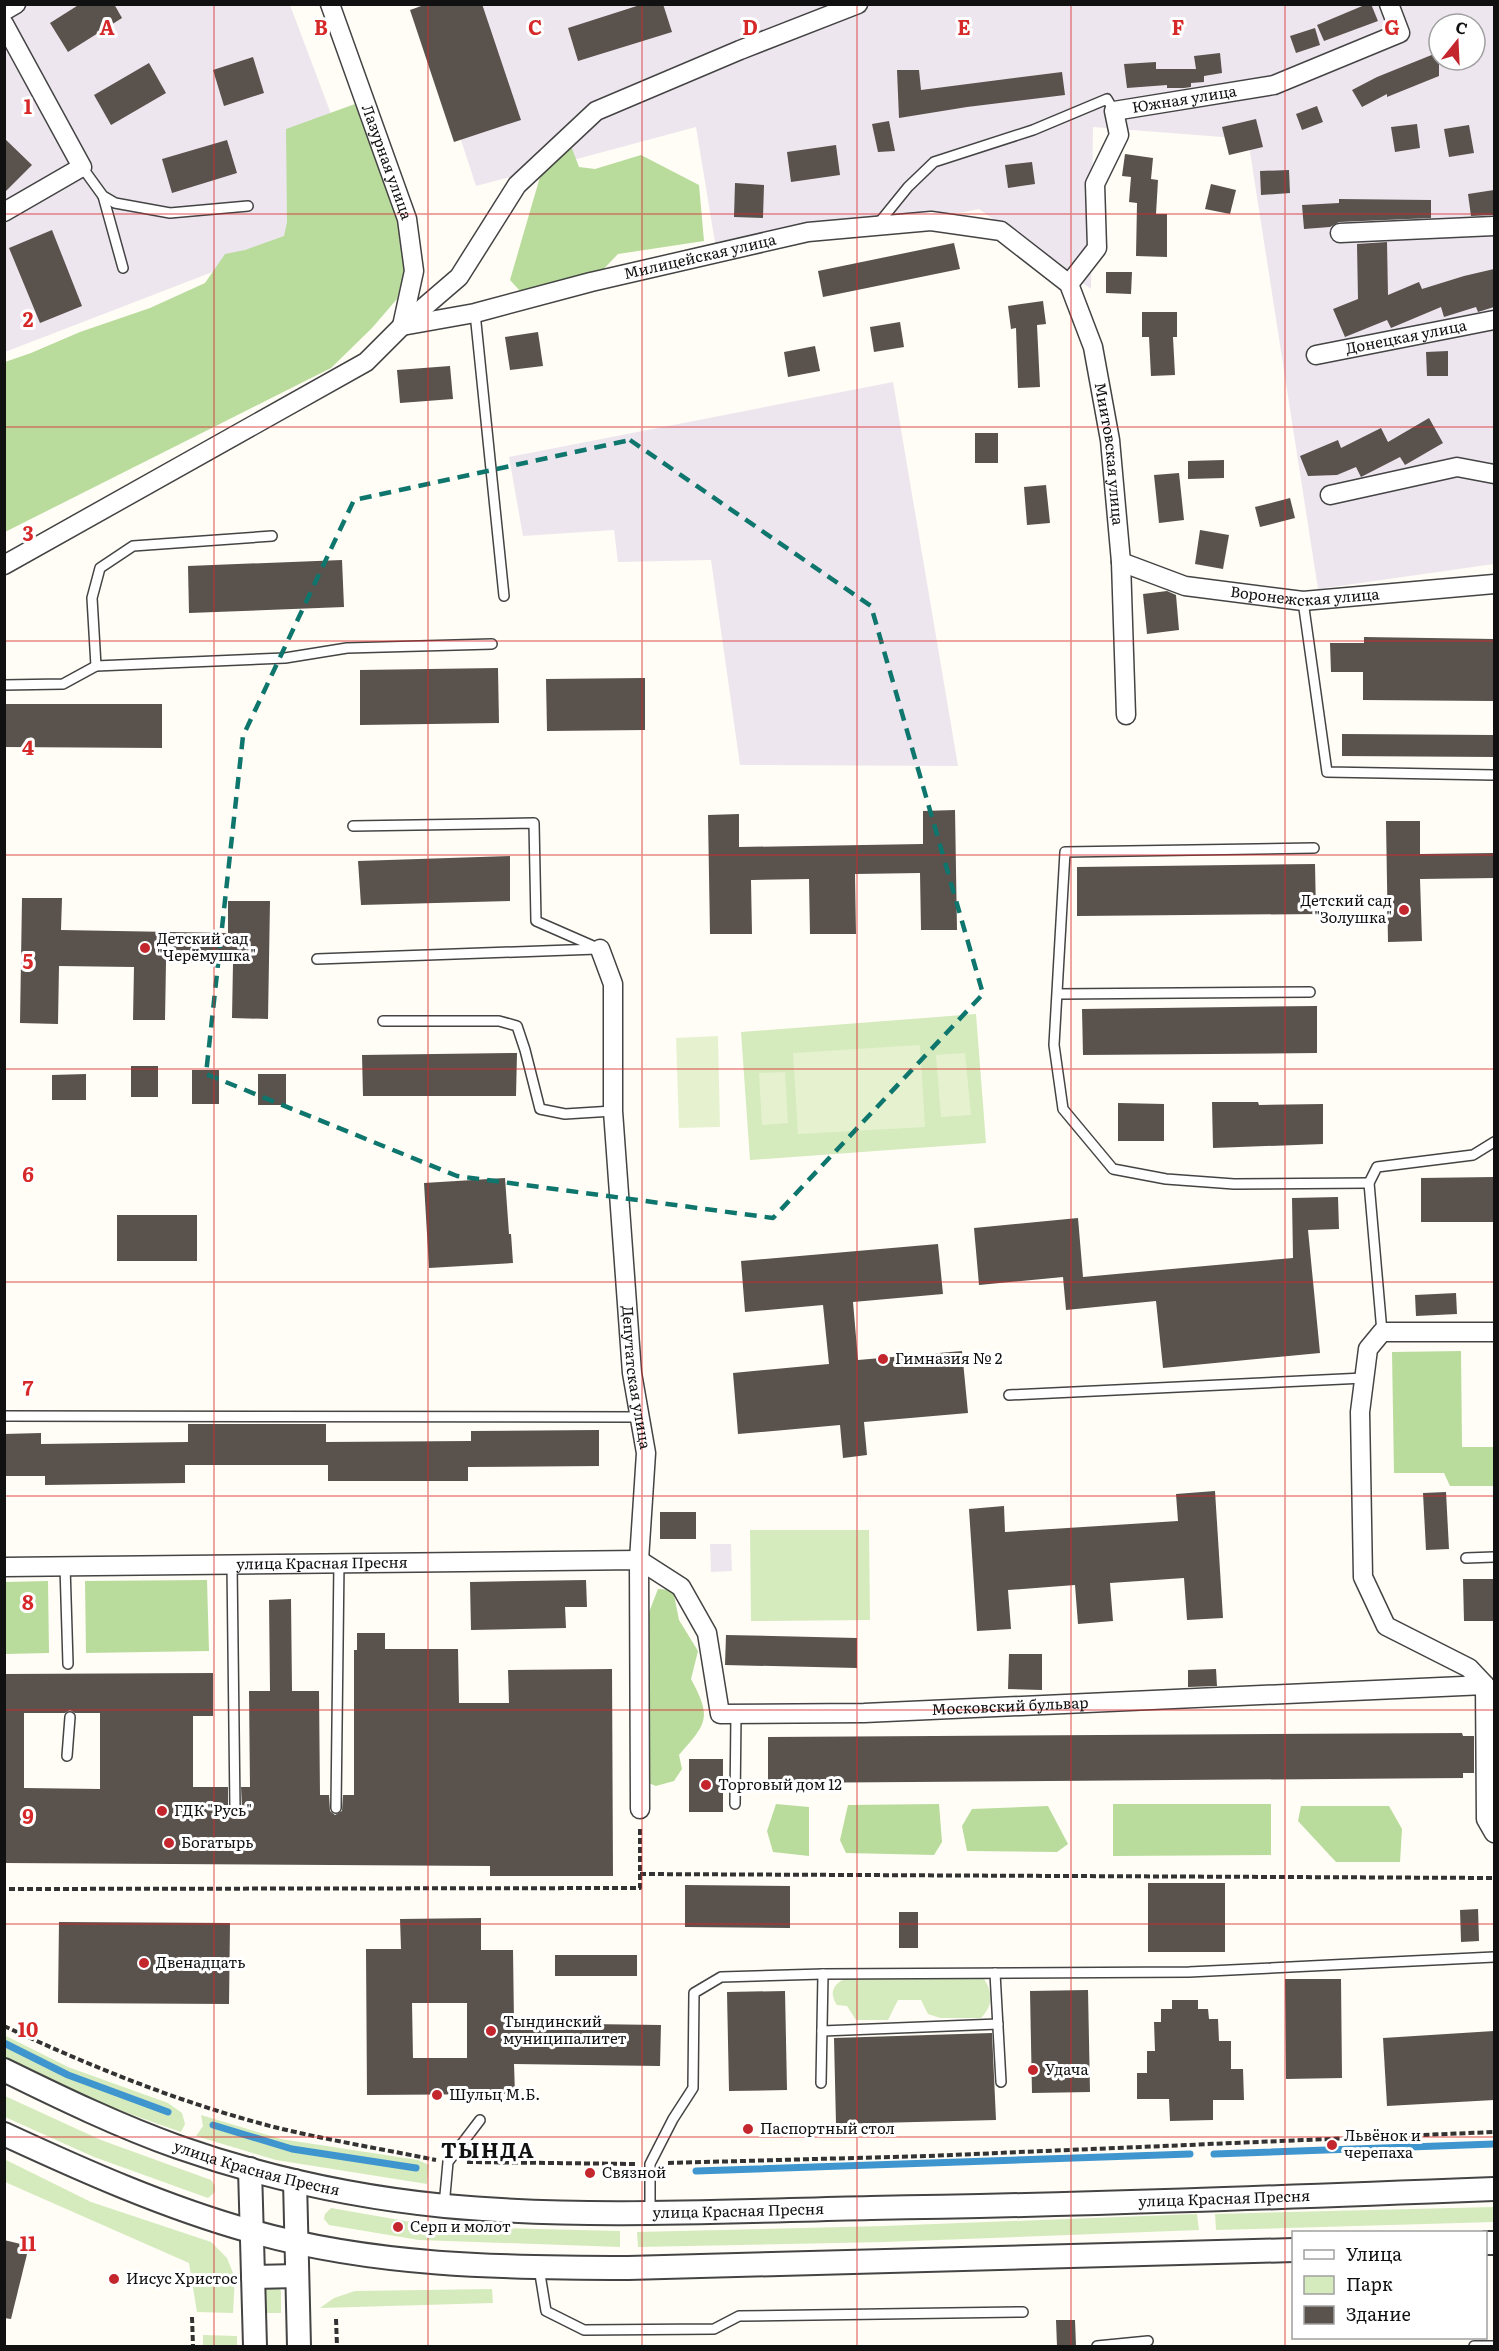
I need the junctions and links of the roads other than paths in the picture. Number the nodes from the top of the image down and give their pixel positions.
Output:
1 (16, 4) edge
2 (330, 4) edge
3 (858, 4) edge
4 (1389, 4) edge
5 (4, 11) edge
6 (4, 24) edge
7 (1114, 111) junction
8 (82, 167) junction
9 (103, 196) junction
10 (248, 206) dead end
11 (4, 212) edge
12 (1494, 225) edge
13 (877, 226) junction
14 (1340, 233) dead end
15 (123, 268) dead end
16 (1069, 284) junction
17 (475, 313) junction
18 (1494, 320) edge
19 (402, 326) junction
20 (1316, 355) dead end
21 (1494, 474) edge
22 (1330, 495) dead end
23 (272, 536) dead end
24 (1121, 562) junction
25 (4, 565) edge
26 (1494, 584) edge
27 (504, 596) dead end
28 (1303, 602) junction
29 (492, 644) dead end
30 (96, 666) junction
31 (4, 685) edge
32 (1126, 715) dead end
33 (1494, 775) edge
34 (353, 826) dead end
35 (1314, 848) dead end
36 (600, 949) junction
37 (317, 959) dead end
38 (1310, 992) dead end
39 (1058, 994) junction
40 (383, 1021) dead end
41 (613, 1111) junction
42 (1494, 1142) edge
43 (1369, 1183) junction
44 (1382, 1332) junction
45 (1494, 1332) edge
46 (1364, 1378) junction
47 (1009, 1395) dead end
48 (4, 1416) edge
49 (640, 1418) junction
50 (1494, 1557) edge
51 (1467, 1558) dead end
52 (639, 1560) junction
53 (339, 1562) junction
54 (232, 1564) junction
55 (65, 1566) junction
56 (4, 1567) edge
57 (68, 1664) dead end
58 (1490, 1686) edge
59 (736, 1713) junction
60 (70, 1717) dead end
61 (68, 1756) dead end
62 (735, 1804) dead end
63 (336, 1808) dead end
64 (236, 1809) dead end
65 (640, 1809) road end
66 (1494, 1833) edge
67 (1494, 1956) edge
68 (995, 1973) junction
69 (823, 1974) junction
70 (998, 2024) junction
71 (822, 2031) junction
72 (4, 2070) edge
73 (1001, 2082) dead end
74 (821, 2083) dead end
75 (480, 2120) dead end
76 (4, 2134) edge
77 (250, 2169) junction
78 (295, 2181) junction
79 (1494, 2189) edge
80 (444, 2206) junction
81 (650, 2212) junction
82 (251, 2232) junction
83 (297, 2242) junction
84 (1292, 2250) edge
85 (539, 2268) junction
86 (253, 2277) junction
87 (297, 2277) junction
88 (1023, 2312) dead end
89 (1148, 2341) dead end
90 (255, 2346) edge
91 (299, 2346) edge
92 (1097, 2346) edge
93 (1474, 2346) edge
94 (1494, 2346) edge

1 - 5 street
2 - 19 street, Лазурная улица
3 - 19 street
4 - 7 street, Южная улица
6 - 8 street
7 - 13 lane
7 - 16 street, Южная улица
8 - 9 lane
8 - 11 street
9 - 10 lane
9 - 15 lane
12 - 14 street
13 - 16 street, Милицейская улица
13 - 17 street, Милицейская улица
16 - 24 street, Миитовская улица
17 - 19 street, Милицейская улица
17 - 27 lane
18 - 20 street, Донецкая улица
19 - 25 street
21 - 22 street
23 - 30 lane
24 - 28 street, Воронежская улица
24 - 32 street, Миитовская улица
26 - 28 street, Воронежская улица
28 - 33 lane
29 - 30 lane
30 - 31 lane
34 - 36 lane
35 - 39 lane
36 - 37 lane
36 - 41 street, Депутатская улица
38 - 39 lane
39 - 43 lane
40 - 41 lane
41 - 49 street, Депутатская улица
42 - 43 lane
43 - 44 lane
44 - 45 street
44 - 46 street
46 - 47 lane
46 - 58 street
48 - 49 lane
49 - 52 street, Депутатская улица
50 - 51 lane
52 - 53 street, улица Красная Пресня
52 - 59 street
52 - 65 street, Депутатская улица
53 - 54 street, улица Красная Пресня
53 - 63 lane
54 - 55 street, улица Красная Пресня
54 - 64 lane
55 - 56 street, улица Красная Пресня
55 - 57 lane
58 - 59 street, Московский бульвар
58 - 66 street
59 - 62 lane
60 - 61 lane
67 - 68 lane
68 - 69 lane
68 - 70 lane
69 - 71 lane
69 - 81 lane
70 - 71 lane
70 - 73 lane
71 - 74 lane
72 - 77 street, улица Красная Пресня
75 - 80 lane
76 - 82 street
77 - 78 street, улица Красная Пресня
77 - 82 street
78 - 80 street, улица Красная Пресня
78 - 83 street
79 - 81 street, улица Красная Пресня
80 - 81 street, улица Красная Пресня
82 - 83 street
82 - 86 street
83 - 85 street
83 - 87 street
84 - 85 street
85 - 88 lane
86 - 87 street
86 - 90 street
87 - 91 street
89 - 92 lane
93 - 94 lane

